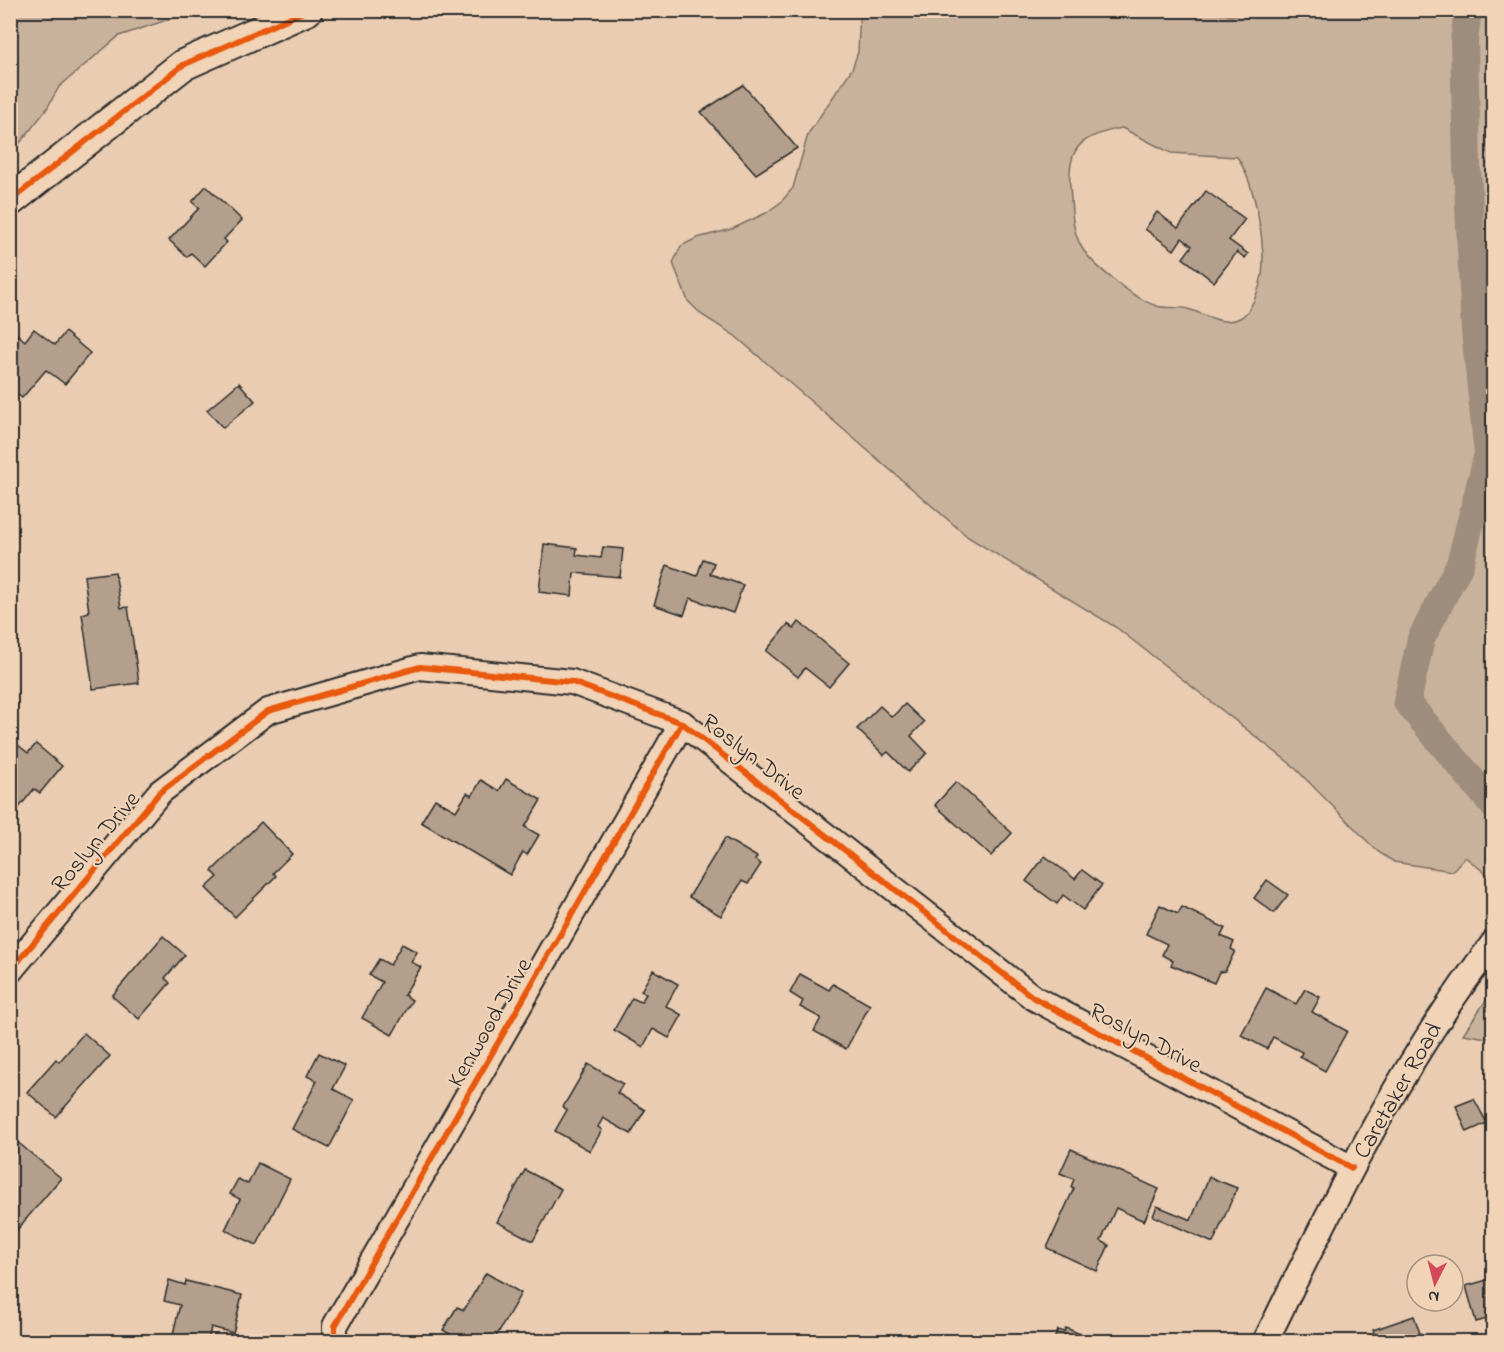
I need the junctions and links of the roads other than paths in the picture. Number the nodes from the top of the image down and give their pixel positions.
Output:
1 (307, 10) edge
2 (10, 201) edge
3 (682, 723) junction
4 (1494, 942) edge
5 (10, 971) edge
6 (1352, 1168) junction
7 (335, 1341) edge
8 (1265, 1341) edge

1 - 2 street
3 - 5 street, Roslyn Drive
3 - 6 street, Roslyn Drive
3 - 7 street, Kenwood Drive
4 - 6 street, Caretaker Road
6 - 8 street, Caretaker Road

